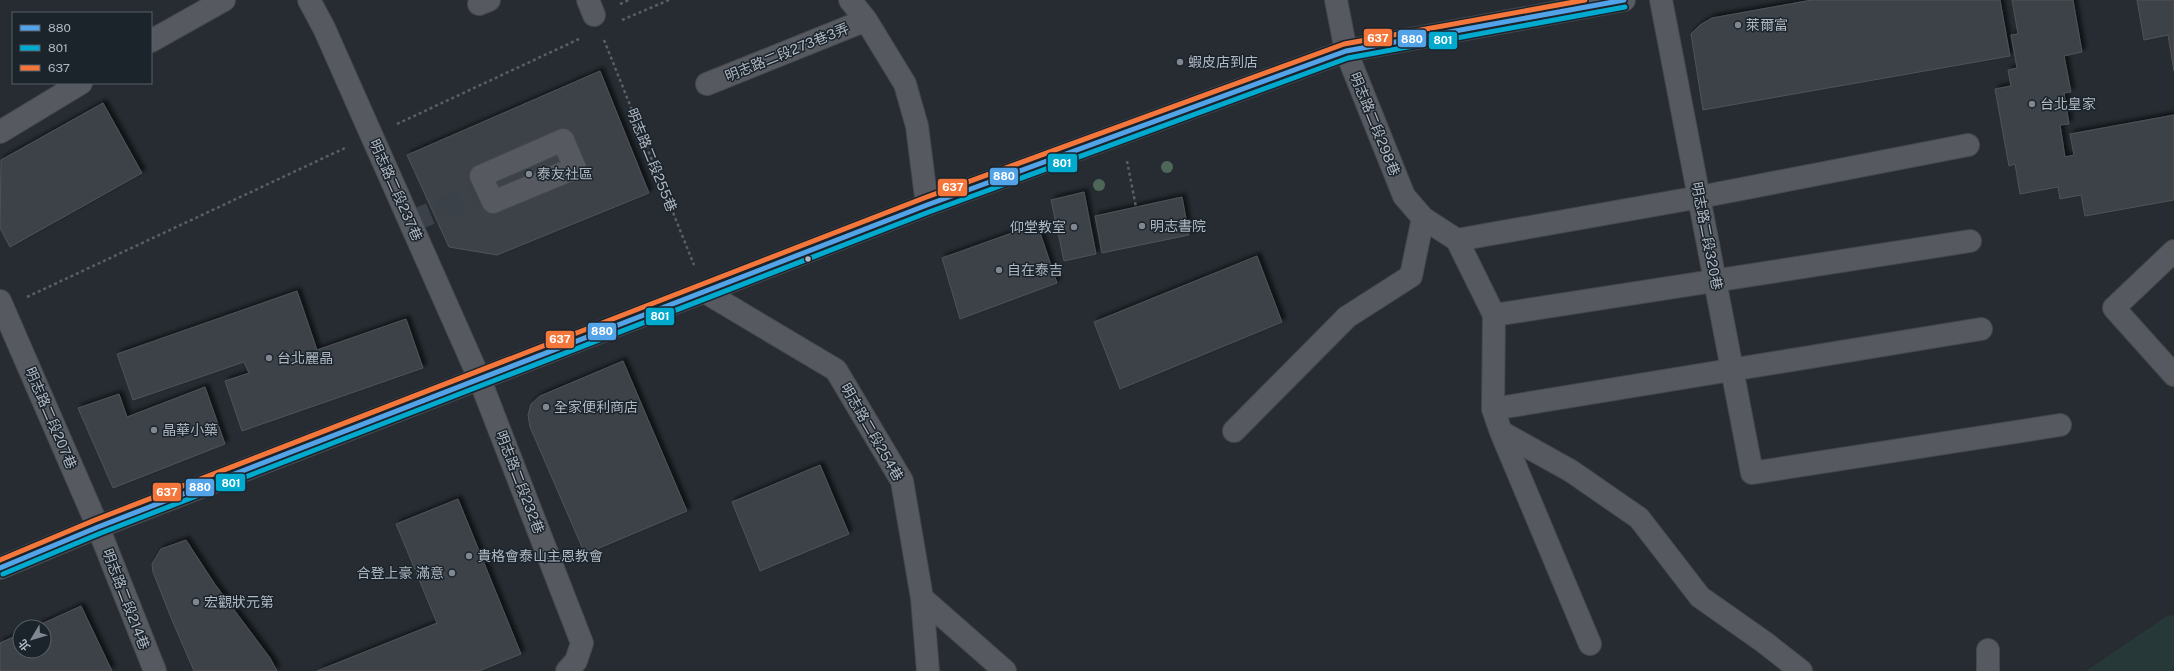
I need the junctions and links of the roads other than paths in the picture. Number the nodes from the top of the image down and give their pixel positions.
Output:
1 (224, 0) edge
2 (309, 0) edge
3 (850, 0) edge
4 (1336, 0) edge
5 (1624, 0) edge
6 (1661, 0) edge
7 (866, 20) junction
8 (152, 40) edge
9 (1346, 52) junction
10 (79, 84) edge
11 (707, 84) dead end
12 (0, 132) edge
13 (1968, 145) dead end
14 (1700, 197) junction
15 (927, 205) junction
16 (1423, 218) junction
17 (1457, 240) junction
18 (1970, 241) dead end
19 (2174, 251) edge
20 (1716, 282) junction
21 (705, 292) junction
22 (1, 307) edge
23 (1494, 315) junction
24 (1981, 330) dead end
25 (1733, 370) junction
26 (2174, 375) edge
27 (480, 380) junction
28 (1493, 409) junction
29 (2060, 425) dead end
30 (1234, 431) dead end
31 (1501, 432) junction
32 (98, 527) junction
33 (0, 568) edge
34 (922, 598) junction
35 (1590, 644) dead end
36 (1988, 650) dead end
37 (992, 668) edge
38 (155, 671) edge
39 (567, 671) edge
40 (928, 671) edge
41 (1801, 671) edge
42 (1988, 671) edge

1 - 8 street
2 - 27 street, 明志路二段237巷
3 - 7 street
4 - 9 street, 明志路二段298巷
5 - 9 main road
6 - 14 street, 明志路二段320巷
7 - 11 street, 明志路二段273巷3弄
7 - 15 street
9 - 15 main road
9 - 16 street, 明志路二段298巷
10 - 12 street
13 - 14 street
14 - 17 street
14 - 20 street, 明志路二段320巷
15 - 21 main road
16 - 17 street, 明志路二段298巷
16 - 30 street
17 - 23 street
18 - 20 street
19 - 26 street
20 - 23 street
20 - 25 street, 明志路二段320巷
21 - 27 main road
21 - 34 street, 明志路二段254巷
22 - 32 street, 明志路二段207巷
23 - 28 street
24 - 25 street
25 - 28 street
25 - 29 street, 明志路二段320巷
27 - 32 main road
27 - 39 street, 明志路二段232巷
28 - 31 street
31 - 35 street
31 - 41 street
32 - 33 main road
32 - 38 street, 明志路二段214巷
34 - 37 street
34 - 40 street, 明志路二段254巷
36 - 42 street

